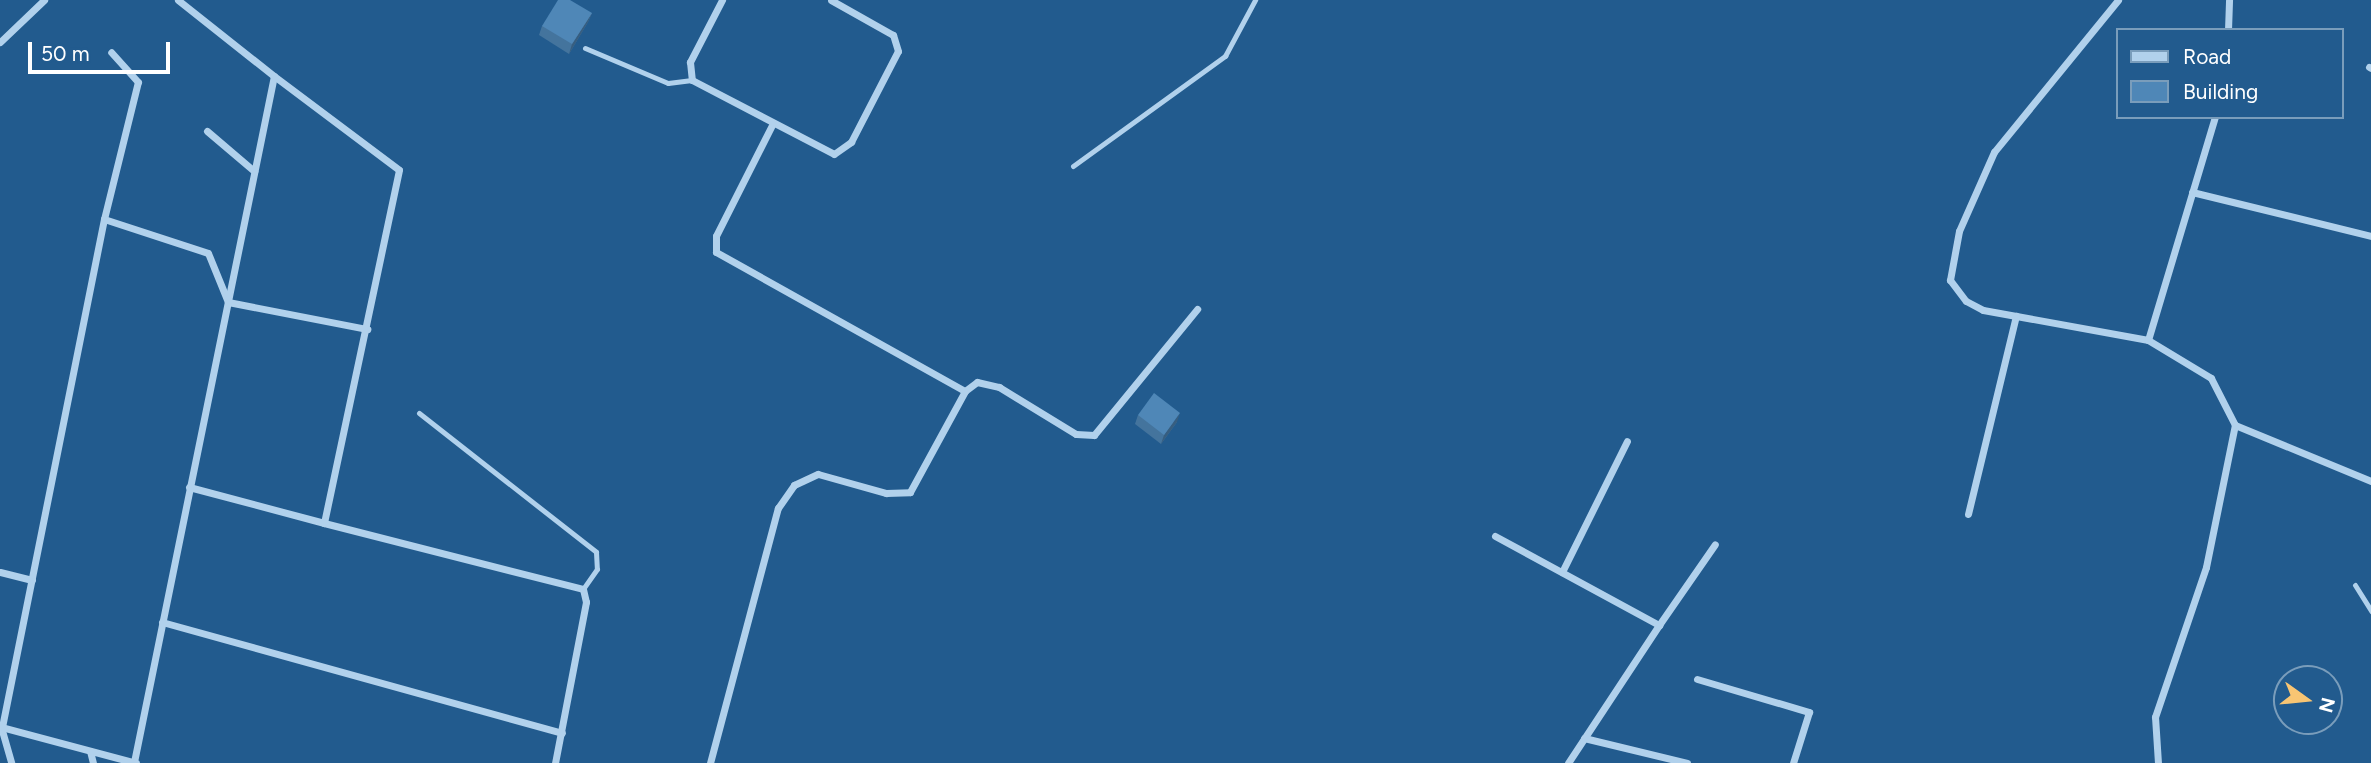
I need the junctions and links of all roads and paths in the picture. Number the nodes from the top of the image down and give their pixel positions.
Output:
1 (44, 0) edge
2 (178, 0) edge
3 (722, 0) edge
4 (831, 0) edge
5 (1255, 0) edge
6 (2118, 0) edge
7 (2229, 0) edge
8 (2228, 28) edge
9 (0, 42) edge
10 (585, 48) dead end
11 (111, 52) dead end
12 (274, 76) junction
13 (692, 80) junction
14 (2213, 119) edge
15 (772, 125) junction
16 (207, 131) dead end
17 (1073, 166) dead end
18 (254, 171) junction
19 (2192, 192) junction
20 (104, 219) junction
21 (2371, 236) edge
22 (228, 302) junction
23 (1198, 309) dead end
24 (2016, 316) junction
25 (367, 329) junction
26 (2148, 340) junction
27 (965, 391) junction
28 (419, 414) dead end
29 (2235, 425) junction
30 (1627, 441) dead end
31 (2371, 481) edge
32 (189, 487) junction
33 (1968, 514) dead end
34 (324, 523) junction
35 (1495, 536) dead end
36 (1715, 544) dead end
37 (0, 572) edge
38 (1562, 572) junction
39 (32, 580) junction
40 (2356, 585) dead end
41 (583, 589) junction
42 (2371, 611) edge
43 (162, 622) junction
44 (1659, 625) junction
45 (1697, 679) dead end
46 (1, 727) edge
47 (562, 733) junction
48 (1584, 738) junction
49 (90, 751) junction
50 (11, 763) edge
51 (93, 763) edge
52 (135, 763) edge
53 (555, 763) edge
54 (710, 763) edge
55 (1568, 763) edge
56 (1687, 763) edge
57 (1793, 763) edge
58 (2158, 763) edge

1 - 9 street
2 - 12 street
3 - 13 street
4 - 15 street
5 - 17 lane
6 - 24 street
7 - 8 street
10 - 13 lane
11 - 20 street
12 - 18 street
12 - 25 street
13 - 15 street
14 - 19 street
15 - 27 street
16 - 18 street
18 - 22 street
19 - 21 street
19 - 26 street
20 - 22 street
20 - 39 street
22 - 25 street
22 - 32 street
23 - 27 street
24 - 26 street
24 - 33 street
25 - 34 street
26 - 29 street
27 - 54 street
28 - 41 lane
29 - 31 street
29 - 58 street
30 - 38 street
32 - 34 street
32 - 43 street
34 - 41 street
35 - 38 street
36 - 44 street
37 - 39 street
38 - 44 street
39 - 46 street
40 - 42 lane
41 - 47 street
43 - 47 street
43 - 52 street
44 - 48 street
45 - 57 street
46 - 49 street
46 - 50 street
47 - 53 street
48 - 55 street
48 - 56 street
49 - 51 street
49 - 52 street

